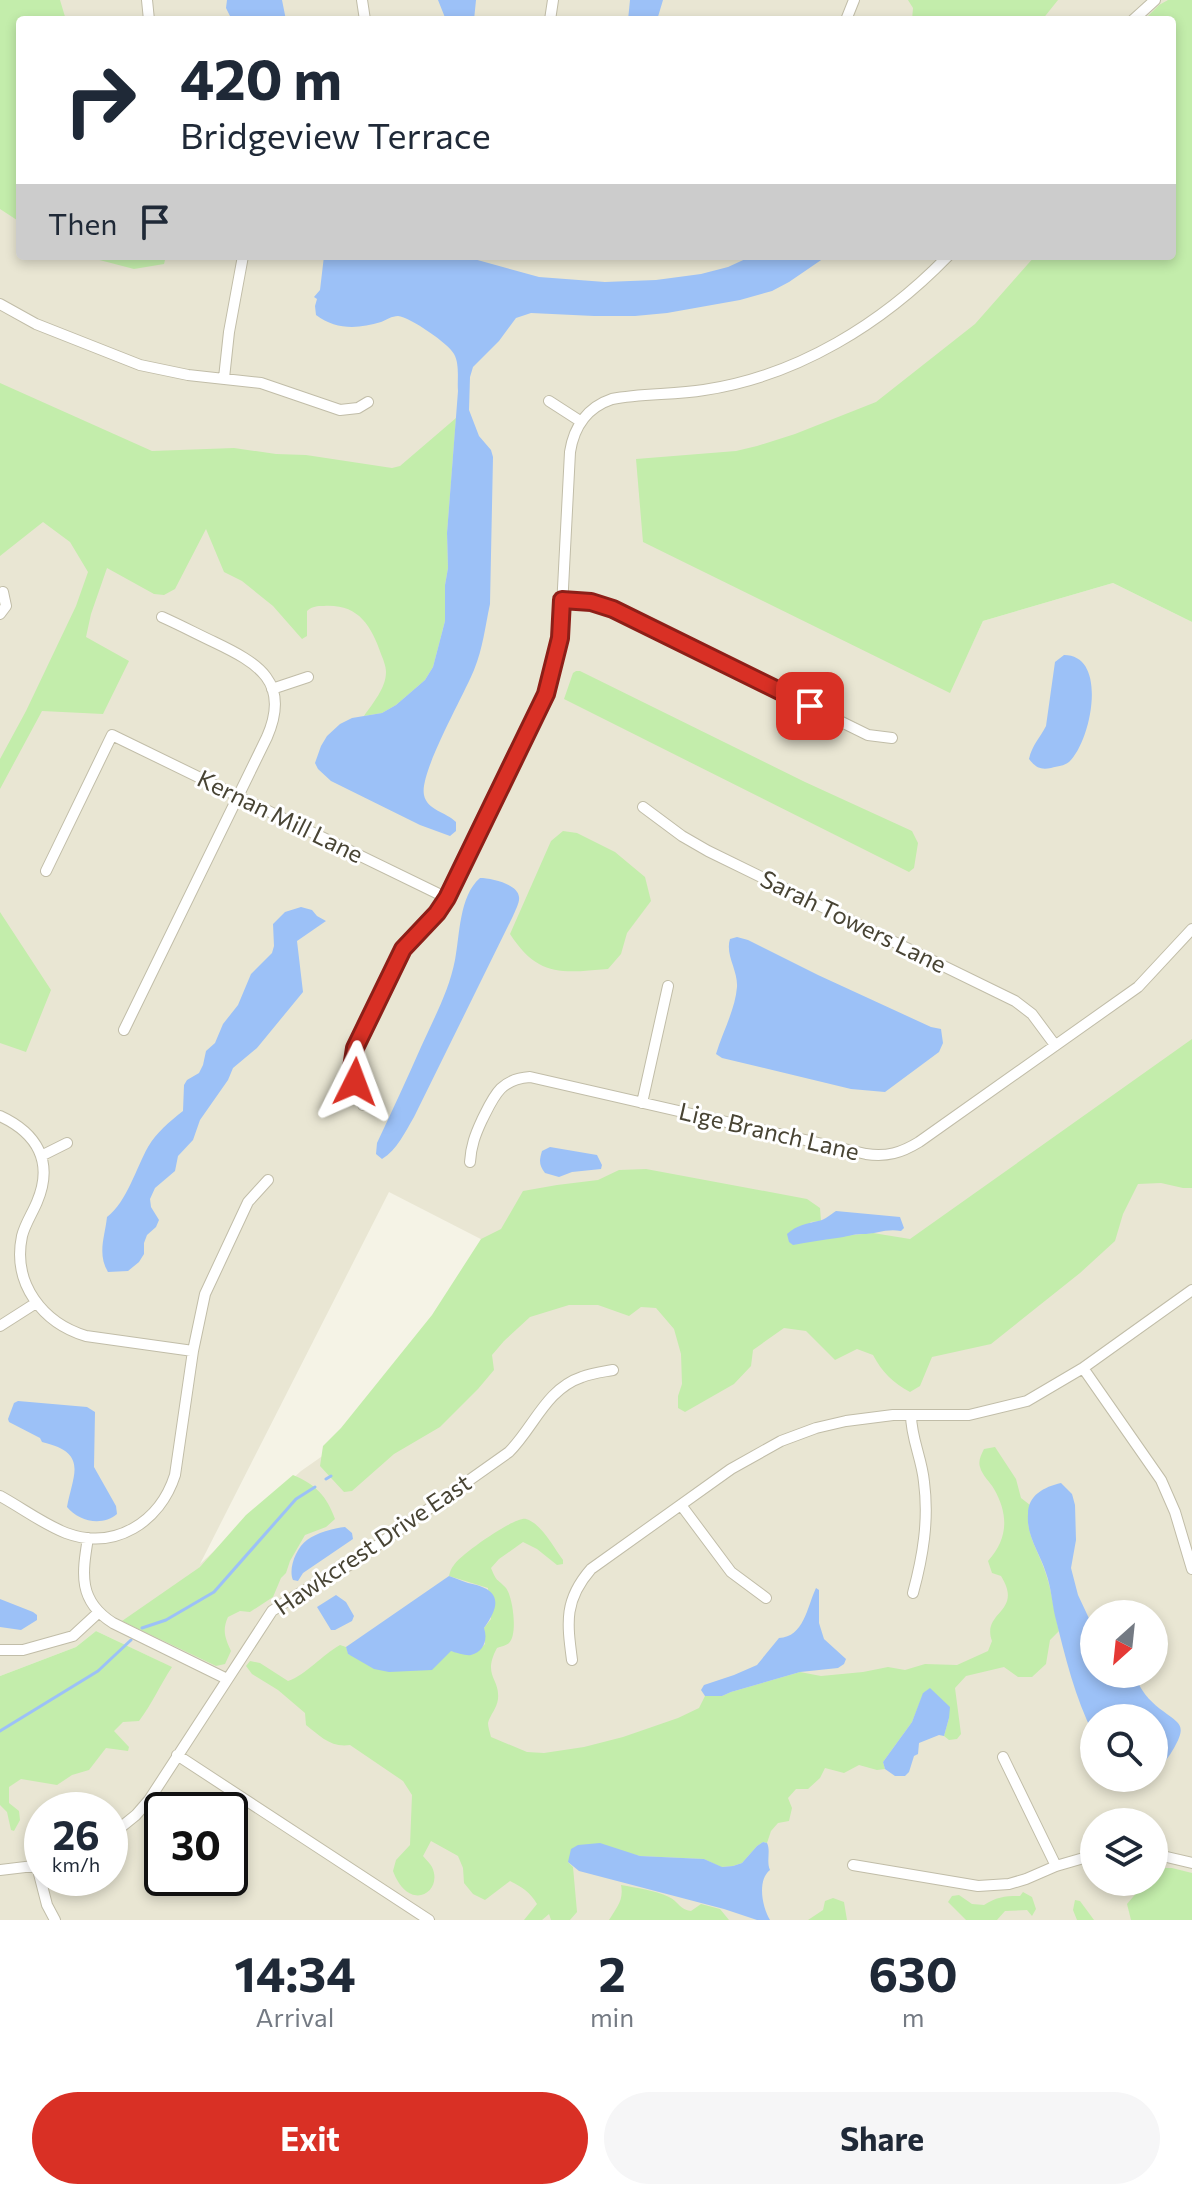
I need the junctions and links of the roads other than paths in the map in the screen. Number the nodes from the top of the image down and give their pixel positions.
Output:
1 (1155, 0) edge
2 (1137, 16) edge
3 (242, 260) edge
4 (944, 260) edge
5 (0, 304) edge
6 (224, 378) junction
7 (549, 401) dead end
8 (368, 402) dead end
9 (580, 421) junction
10 (3, 592) dead end
11 (562, 600) junction
12 (0, 614) edge
13 (162, 617) dead end
14 (308, 677) dead end
15 (272, 689) junction
16 (892, 738) dead end
17 (238, 796) junction
18 (643, 807) dead end
19 (46, 871) dead end
20 (447, 898) junction
21 (1192, 929) edge
22 (668, 986) dead end
23 (124, 1030) dead end
24 (1055, 1045) junction
25 (642, 1103) junction
26 (363, 1105) dead end
27 (0, 1116) edge
28 (67, 1143) dead end
29 (41, 1156) junction
30 (470, 1162) dead end
31 (268, 1180) dead end
32 (1192, 1290) edge
33 (36, 1303) junction
34 (0, 1326) edge
35 (193, 1351) junction
36 (1083, 1368) junction
37 (613, 1370) dead end
38 (911, 1415) junction
39 (0, 1496) edge
40 (681, 1505) junction
41 (88, 1538) junction
42 (1192, 1569) edge
43 (913, 1593) dead end
44 (766, 1598) dead end
45 (99, 1612) junction
46 (0, 1650) edge
47 (572, 1660) dead end
48 (227, 1679) junction
49 (177, 1755) junction
50 (1003, 1757) dead end
51 (128, 1821) edge
52 (1168, 1857) edge
53 (1080, 1859) edge
54 (1192, 1863) edge
55 (853, 1865) dead end
56 (1056, 1866) junction
57 (24, 1867) edge
58 (0, 1870) edge
59 (45, 1896) edge
60 (414, 1916) edge
61 (55, 1920) edge
62 (429, 1920) edge

1 - 2 street
3 - 6 street
4 - 9 street
5 - 6 street
6 - 8 street
7 - 9 street
9 - 11 street
10 - 12 street
11 - 16 street
11 - 20 street
13 - 15 street
14 - 15 street
15 - 17 street
17 - 19 street, Kernan Mill Lane
17 - 20 street, Kernan Mill Lane
17 - 23 street
18 - 24 street, Sarah Towers Lane
20 - 26 street
21 - 24 street, Lige Branch Lane
22 - 25 street
24 - 25 street, Lige Branch Lane
25 - 30 street, Lige Branch Lane
27 - 29 street
28 - 29 street
29 - 33 street
31 - 35 street
32 - 36 street
33 - 34 street
33 - 35 street
35 - 41 street
36 - 38 street
36 - 42 street
37 - 48 street, Hawkcrest Drive East
38 - 40 street
38 - 43 street
39 - 41 street
40 - 44 street
40 - 47 street
41 - 45 street
45 - 46 street
45 - 48 street
48 - 49 street, Hawkcrest Drive East
49 - 51 street, Hawkcrest Drive East
49 - 60 street
50 - 56 street
52 - 54 street
53 - 56 street
55 - 56 street
57 - 58 street
59 - 61 street
60 - 62 street

